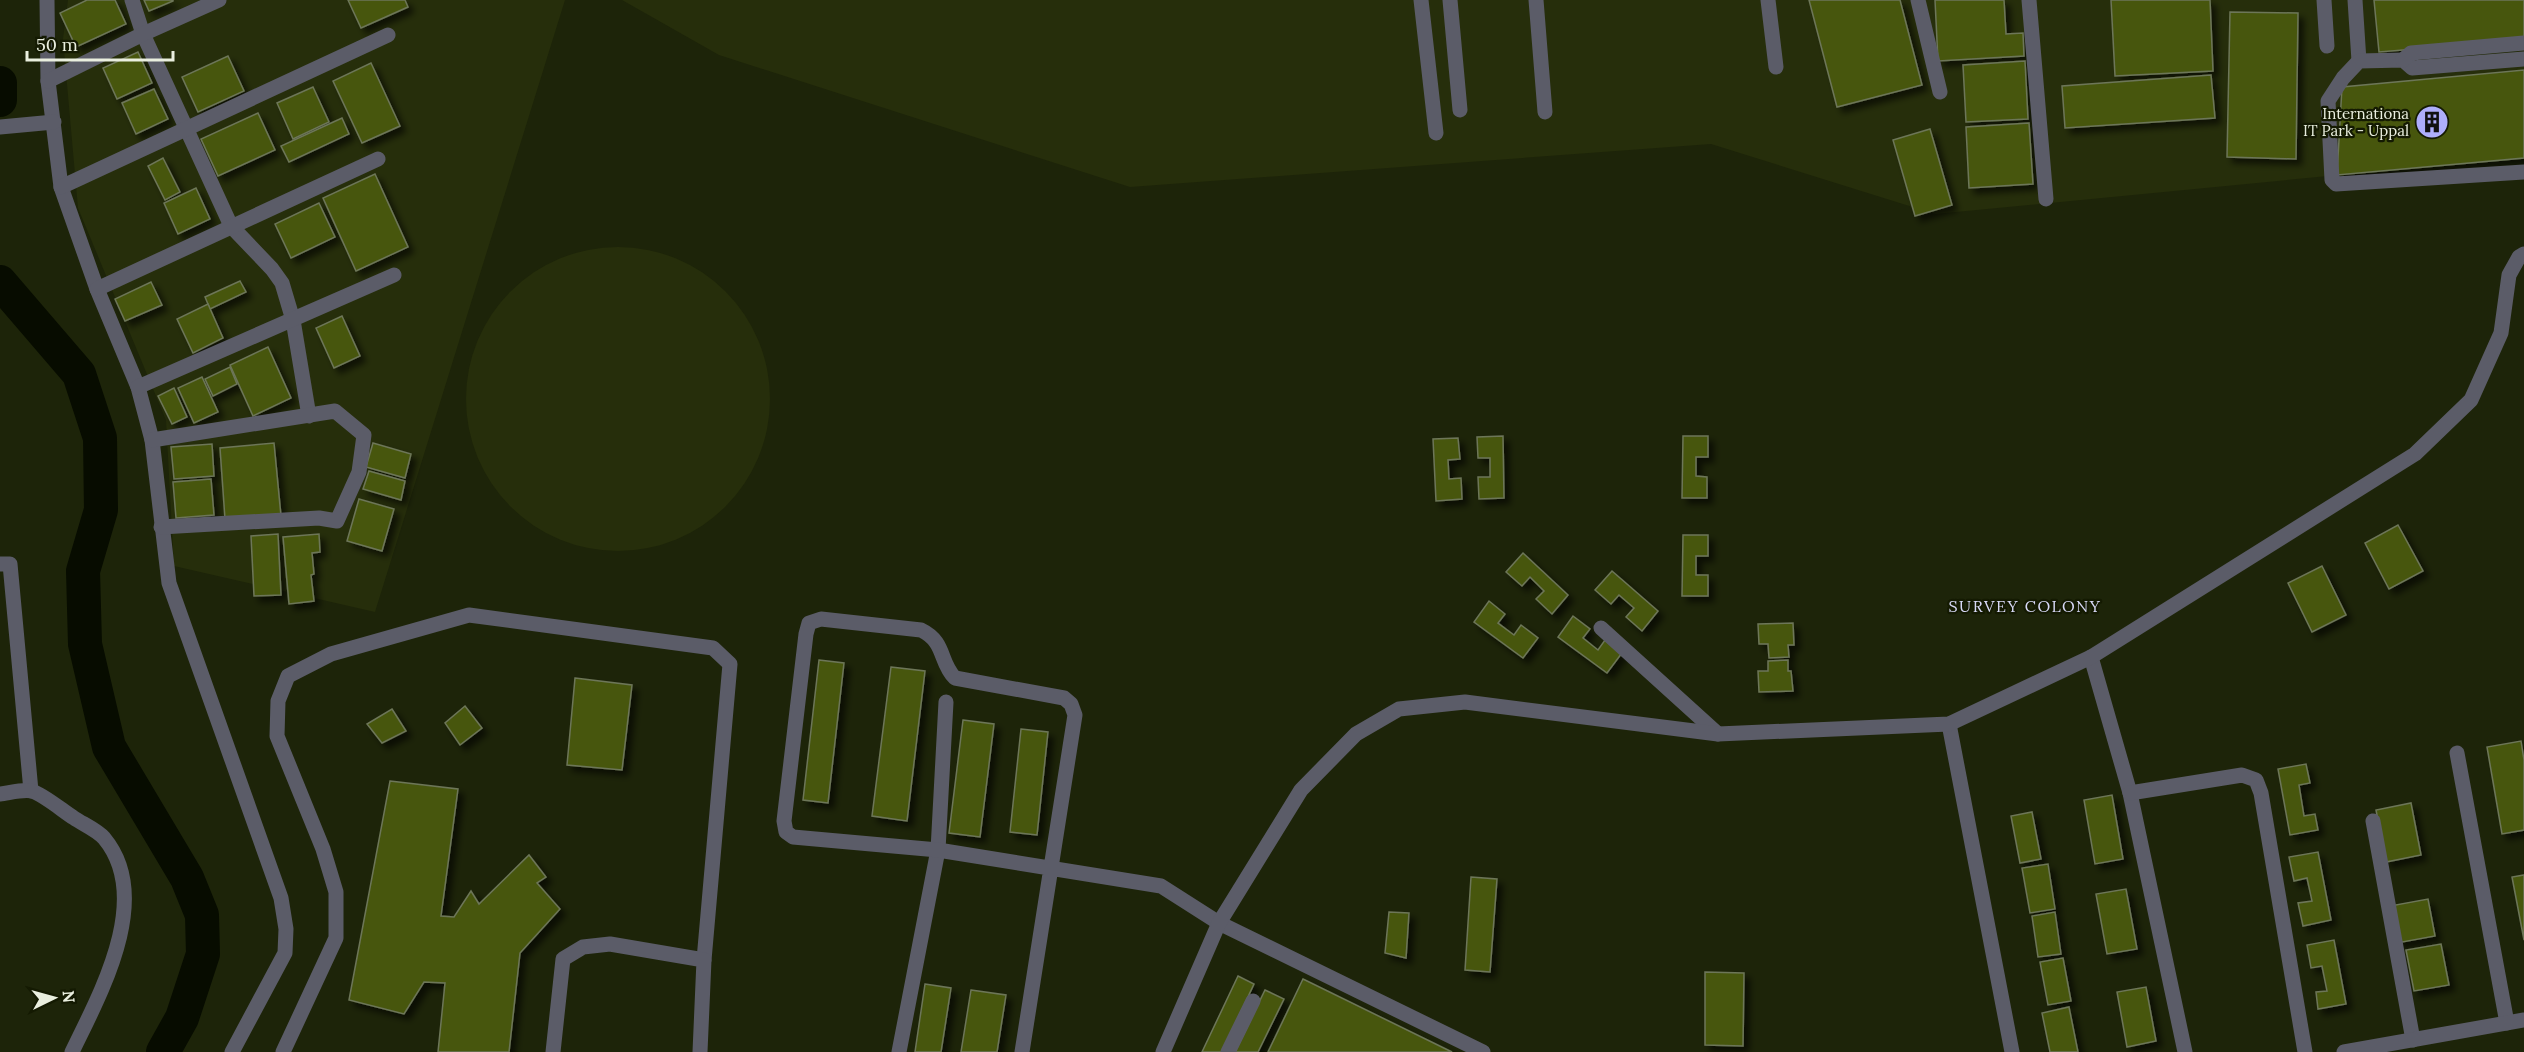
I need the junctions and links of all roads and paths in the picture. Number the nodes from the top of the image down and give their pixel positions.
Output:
1 (47, 0) edge
2 (132, 0) edge
3 (219, 0) edge
4 (1421, 0) edge
5 (1450, 0) edge
6 (1536, 0) edge
7 (1768, 0) edge
8 (1918, 0) edge
9 (2029, 0) edge
10 (2324, 0) edge
11 (2355, 0) edge
12 (143, 34) junction
13 (388, 35) dead end
14 (2524, 44) edge
15 (2327, 46) dead end
16 (2524, 59) edge
17 (2403, 60) junction
18 (2359, 61) junction
19 (1776, 67) dead end
20 (48, 81) junction
21 (1940, 92) dead end
22 (1460, 110) dead end
23 (1545, 112) dead end
24 (54, 122) junction
25 (0, 127) edge
26 (186, 129) junction
27 (1436, 133) dead end
28 (378, 159) dead end
29 (2524, 172) edge
30 (62, 187) junction
31 (2046, 199) dead end
32 (231, 226) junction
33 (2524, 254) edge
34 (394, 275) dead end
35 (97, 289) junction
36 (293, 320) junction
37 (138, 387) junction
38 (309, 416) junction
39 (152, 440) junction
40 (161, 527) junction
41 (0, 564) edge
42 (1601, 628) dead end
43 (2091, 657) junction
44 (946, 702) dead end
45 (1949, 724) junction
46 (1718, 734) junction
47 (2457, 753) dead end
48 (31, 791) junction
49 (2130, 792) junction
50 (0, 794) edge
51 (2373, 821) dead end
52 (938, 850) junction
53 (1052, 867) junction
54 (1219, 923) junction
55 (704, 960) junction
56 (1253, 1001) dead end
57 (2524, 1020) edge
58 (2507, 1023) junction
59 (2414, 1040) junction
60 (72, 1052) edge
61 (232, 1052) edge
62 (283, 1052) edge
63 (553, 1052) edge
64 (700, 1052) edge
65 (899, 1052) edge
66 (1022, 1052) edge
67 (1163, 1052) edge
68 (1227, 1052) edge
69 (1483, 1052) edge
70 (2012, 1052) edge
71 (2185, 1052) edge
72 (2306, 1052) edge
73 (2344, 1052) edge

1 - 20 street
2 - 12 street
3 - 12 street
4 - 27 street
5 - 22 street
6 - 23 street
7 - 19 street
8 - 21 street
9 - 31 street
10 - 15 street
11 - 18 street
12 - 20 street
12 - 26 street
13 - 26 street
14 - 17 street
16 - 17 street
17 - 18 street
18 - 29 street
20 - 24 street
24 - 25 street
24 - 30 street
26 - 30 street
26 - 32 street
28 - 32 street
30 - 35 street
32 - 35 street
32 - 36 street
33 - 43 street
34 - 36 street
35 - 37 street
36 - 37 street
36 - 38 street
37 - 39 street
38 - 39 street
38 - 40 street
39 - 40 street
40 - 61 street
41 - 48 street
42 - 46 street
43 - 45 street
43 - 49 street
44 - 52 street
45 - 46 street
45 - 70 street
46 - 54 street
47 - 58 street
48 - 50 street
48 - 60 street
49 - 71 street
49 - 72 street
51 - 59 street
52 - 53 street
52 - 53 street
52 - 65 street
53 - 54 street
53 - 66 street
54 - 67 street
54 - 69 street
55 - 62 street
55 - 63 street
55 - 64 street
56 - 68 street
57 - 58 street
58 - 59 street
59 - 73 street

